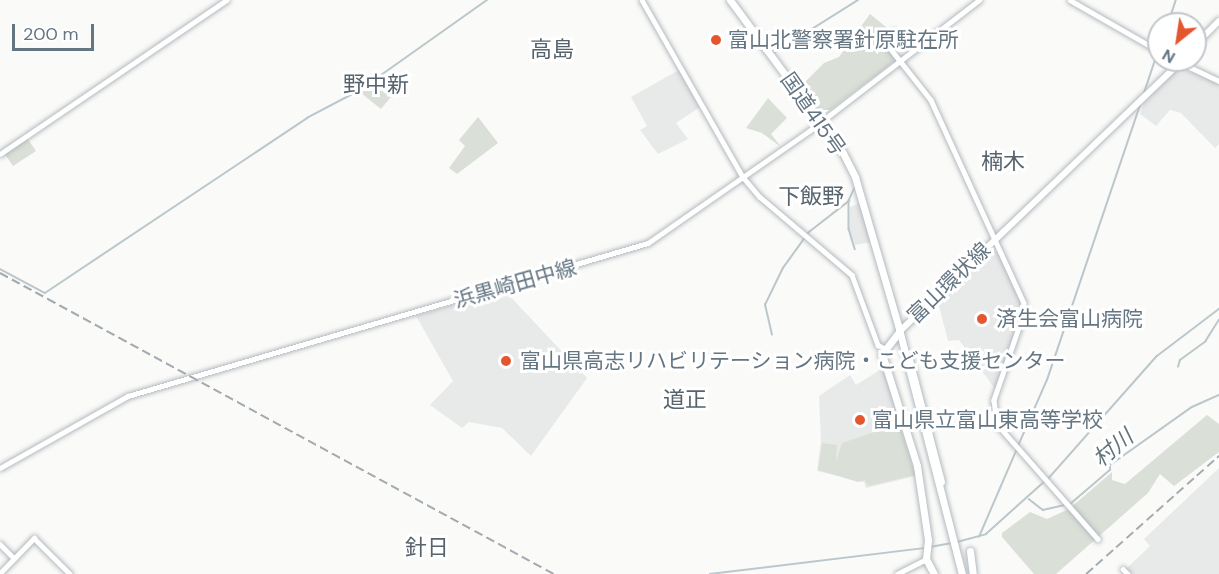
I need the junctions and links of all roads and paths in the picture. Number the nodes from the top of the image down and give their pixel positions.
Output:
1 (227, 0) edge
2 (642, 0) edge
3 (730, 0) edge
4 (979, 0) edge
5 (1070, 0) edge
6 (1219, 21) edge
7 (1219, 26) edge
8 (894, 32) dead end
9 (1207, 34) edge
10 (1207, 36) edge
11 (1147, 44) edge
12 (900, 61) junction
13 (1168, 72) edge
14 (1201, 72) edge
15 (1219, 81) edge
16 (821, 122) junction
17 (0, 154) edge
18 (743, 177) junction
19 (995, 240) junction
20 (899, 332) junction
21 (884, 348) junction
22 (0, 468) edge
23 (1098, 539) dead end
24 (0, 544) edge
25 (970, 551) dead end
26 (926, 555) junction
27 (14, 558) junction
28 (1123, 569) dead end
29 (0, 573) edge
30 (70, 574) edge
31 (897, 574) edge
32 (934, 574) edge
33 (964, 574) edge
34 (973, 574) edge
35 (1128, 574) edge

1 - 17 street
2 - 18 street
3 - 16 highway, 国道415号
4 - 12 street, 浜黒崎田中線
5 - 11 street
6 - 9 main road
7 - 10 main road
8 - 12 street
12 - 16 street, 浜黒崎田中線
12 - 19 street
13 - 19 main road, 富山環状線
14 - 15 street
16 - 18 street, 浜黒崎田中線
16 - 20 highway, 国道415号
18 - 21 street
18 - 22 street, 浜黒崎田中線
19 - 20 main road, 富山環状線
19 - 23 street
20 - 21 highway
20 - 33 highway, 国道415号
21 - 26 highway
24 - 27 street
25 - 34 highway
26 - 31 street
26 - 32 highway
27 - 29 street
27 - 30 street
28 - 35 street

